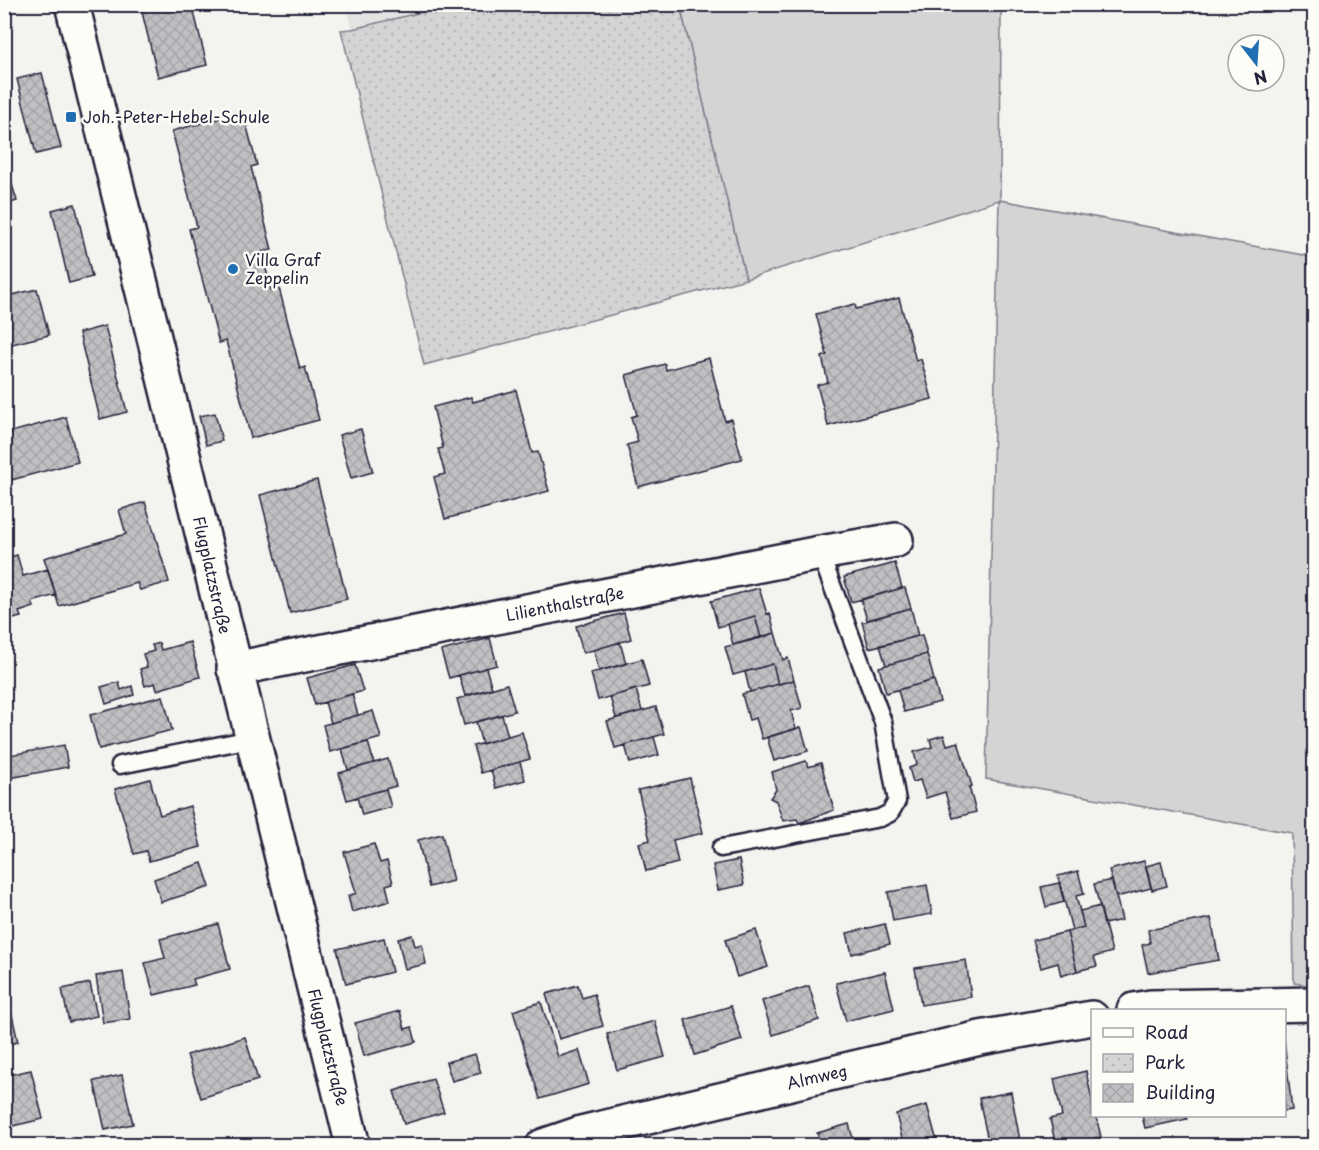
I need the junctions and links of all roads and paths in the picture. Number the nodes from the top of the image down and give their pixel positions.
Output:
1 (72, 4) edge
2 (896, 540) dead end
3 (820, 553) junction
4 (234, 669) junction
5 (251, 739) junction
6 (120, 765) dead end
7 (721, 848) dead end
8 (1314, 1004) edge
9 (1142, 1009) edge
10 (1091, 1018) edge
11 (353, 1146) edge
12 (543, 1146) edge

1 - 4 street, Flugplatzstraße
2 - 3 street, Lilienthalstraße
3 - 4 street, Lilienthalstraße
3 - 7 lane
4 - 5 street, Flugplatzstraße
5 - 6 lane
5 - 11 street, Flugplatzstraße
8 - 9 street
10 - 12 street, Almweg

